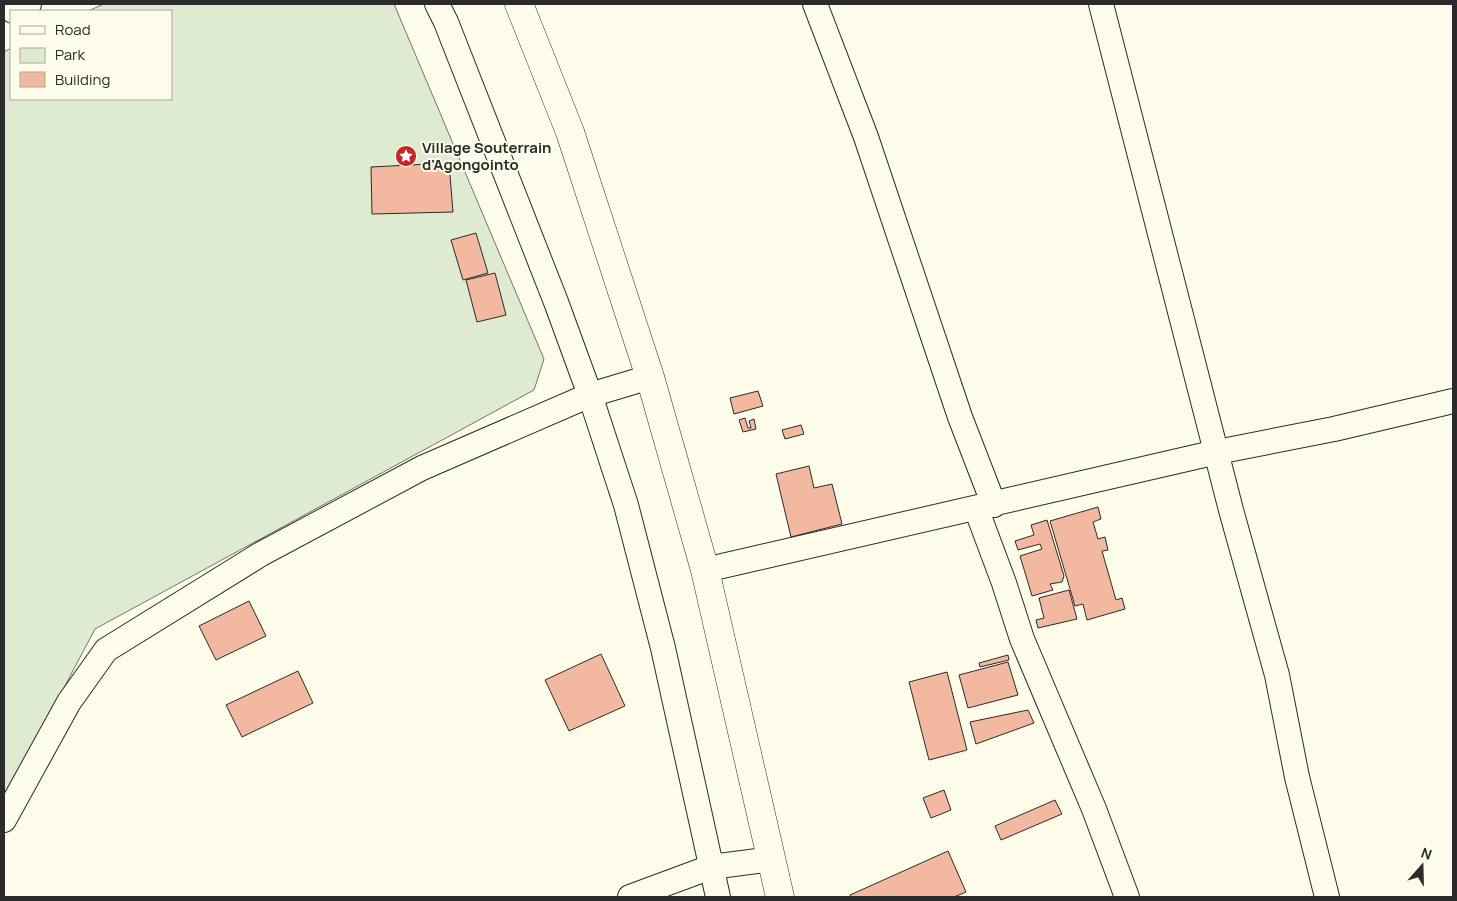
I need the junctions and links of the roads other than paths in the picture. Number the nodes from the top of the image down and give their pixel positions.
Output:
1 (29, 4) edge
2 (437, 4) edge
3 (518, 4) edge
4 (815, 4) edge
5 (1101, 4) edge
6 (16, 10) edge
7 (650, 377) junction
8 (590, 395) junction
9 (1452, 406) edge
10 (1217, 452) junction
11 (985, 506) junction
12 (705, 570) junction
13 (4, 820) edge
14 (772, 859) junction
15 (711, 867) junction
16 (630, 897) edge
17 (718, 897) edge
18 (780, 897) edge
19 (1127, 897) edge
20 (1327, 897) edge

1 - 6 street
2 - 8 street
3 - 7 main road
4 - 11 street
5 - 10 street
7 - 8 street
7 - 12 main road
8 - 13 street
8 - 15 street
9 - 10 street
10 - 11 street
10 - 20 street
11 - 12 street
11 - 19 street
12 - 14 main road
14 - 15 street
14 - 18 main road
15 - 16 street
15 - 17 street

